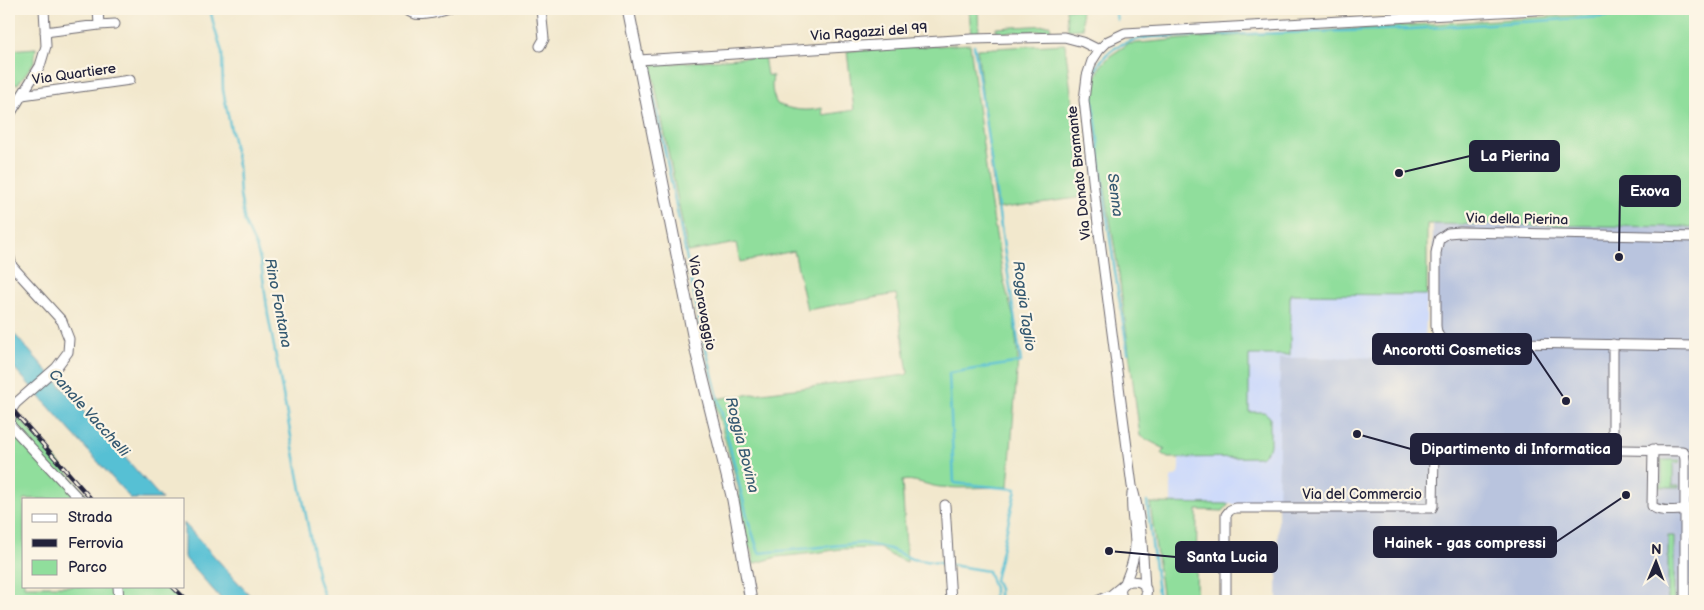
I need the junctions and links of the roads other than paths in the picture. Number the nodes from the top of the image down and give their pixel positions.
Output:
1 (44, 9) edge
2 (98, 9) edge
3 (406, 9) edge
4 (449, 9) edge
5 (542, 9) edge
6 (628, 9) edge
7 (1554, 9) edge
8 (115, 24) dead end
9 (100, 26) junction
10 (45, 32) junction
11 (540, 46) dead end
12 (1099, 50) junction
13 (639, 60) junction
14 (130, 80) dead end
15 (22, 95) junction
16 (9, 115) edge
17 (1695, 236) edge
18 (9, 254) edge
19 (1613, 344) junction
20 (1695, 346) edge
21 (1613, 449) junction
22 (1653, 449) junction
23 (1132, 486) junction
24 (1685, 494) junction
25 (1695, 494) edge
26 (78, 498) edge
27 (945, 505) dead end
28 (1685, 510) junction
29 (1685, 526) junction
30 (1695, 526) edge
31 (1124, 585) junction
32 (118, 588) edge
33 (1145, 596) edge
34 (120, 601) edge
35 (752, 601) edge
36 (951, 601) edge
37 (1097, 601) edge
38 (1124, 601) edge
39 (1226, 601) edge
40 (1685, 601) edge

1 - 10 street
2 - 9 street
3 - 4 street
5 - 11 street
6 - 13 street, Via Caravaggio
7 - 12 street, Via Donato Bramante
8 - 9 street
9 - 10 street
10 - 15 street
12 - 13 street, Via Ragazzi del 99
12 - 23 street, Via Donato Bramante
13 - 35 street, Via Caravaggio
14 - 15 street, Via Quartiere
15 - 16 street
17 - 19 street, Via della Pierina
18 - 26 street
19 - 20 street
19 - 21 street
21 - 22 street, Via del Commercio
21 - 39 street, Via del Commercio
22 - 24 street, Via del Commercio
22 - 28 street
23 - 31 street, Via Donato Bramante
23 - 33 street, Via Donato Bramante
24 - 25 street
24 - 28 street
27 - 36 street
28 - 29 street
29 - 30 street
29 - 40 street
31 - 33 street
31 - 37 street
31 - 38 street
32 - 34 street

